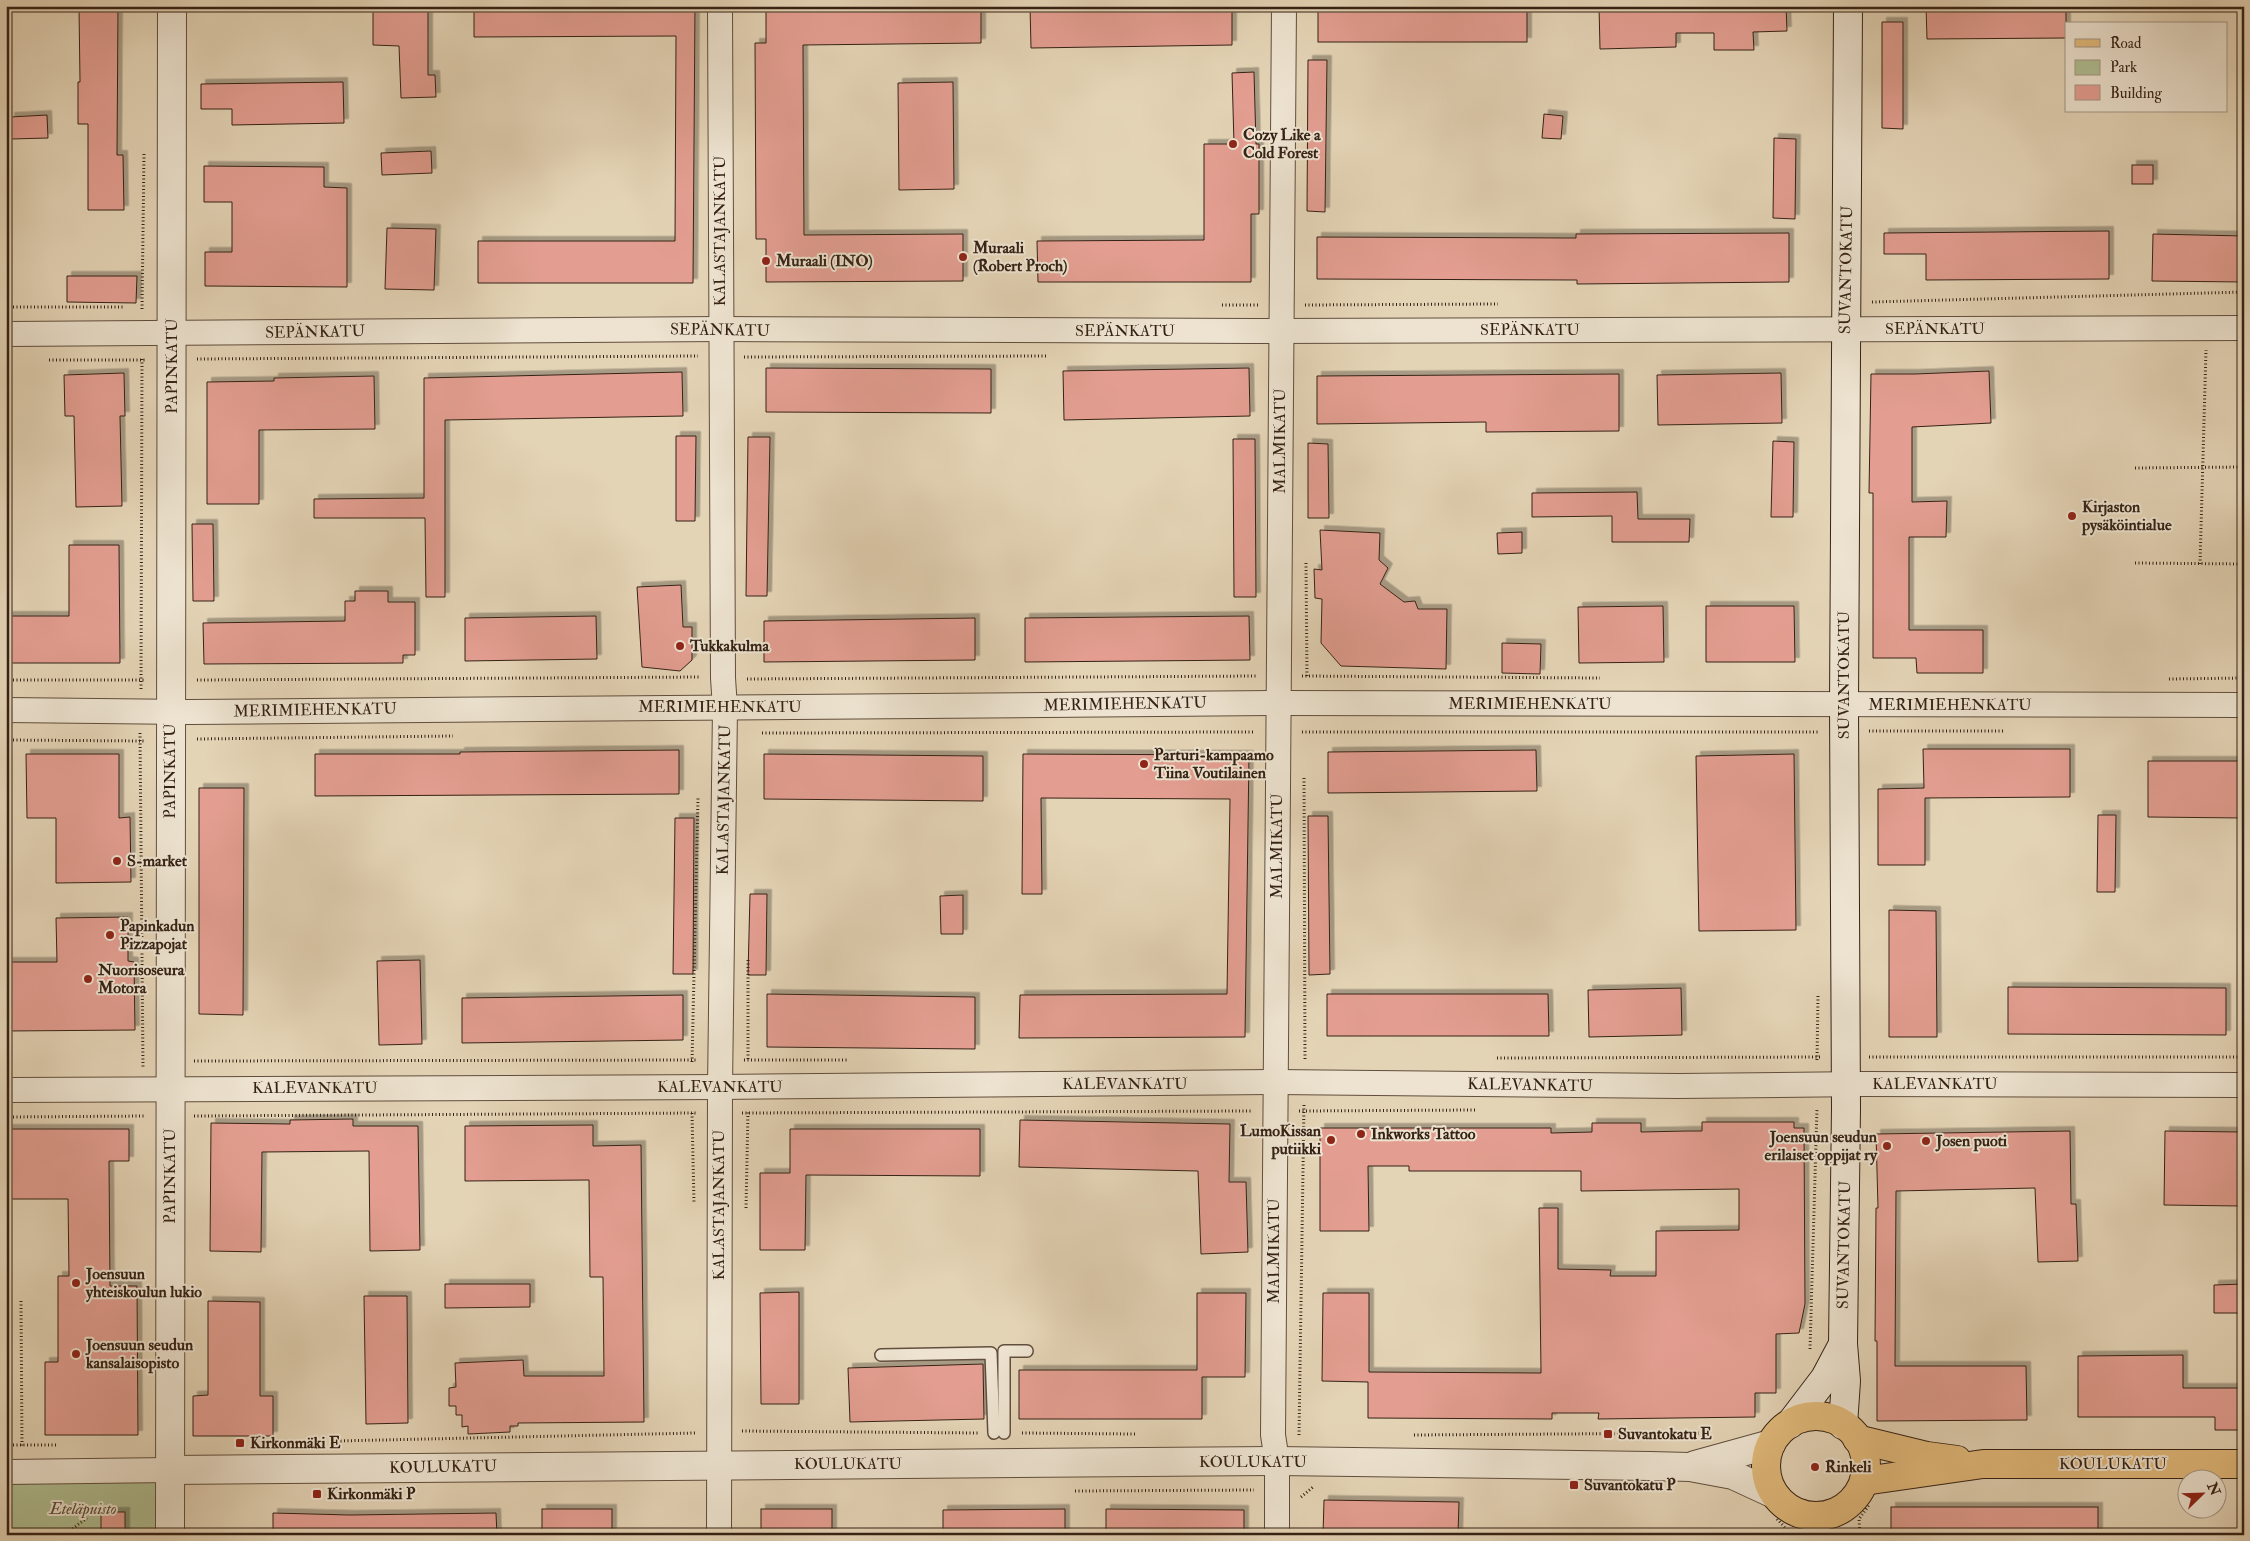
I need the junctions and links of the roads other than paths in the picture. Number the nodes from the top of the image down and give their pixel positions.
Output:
1 (172, 6) edge
2 (720, 6) edge
3 (1284, 6) edge
4 (1848, 6) edge
5 (2244, 328) edge
6 (720, 329) junction
7 (1846, 329) junction
8 (1281, 331) junction
9 (6, 334) edge
10 (172, 346) junction
11 (1278, 703) junction
12 (1844, 705) junction
13 (2244, 705) edge
14 (725, 708) junction
15 (6, 710) edge
16 (170, 711) junction
17 (1276, 1082) junction
18 (2244, 1085) edge
19 (720, 1087) junction
20 (170, 1089) junction
21 (6, 1090) edge
22 (1846, 1097) junction
23 (1843, 1344) junction
24 (1026, 1351) dead end
25 (881, 1355) dead end
26 (1790, 1424) junction
27 (1850, 1432) junction
28 (1771, 1444) junction
29 (1275, 1448) junction
30 (1983, 1464) junction
31 (2244, 1464) edge
32 (719, 1465) junction
33 (1690, 1467) junction
34 (170, 1470) junction
35 (6, 1472) edge
36 (1864, 1481) junction
37 (1774, 1494) junction
38 (1846, 1506) junction
39 (1808, 1525) edge
40 (170, 1535) edge
41 (719, 1535) edge
42 (1277, 1535) edge
43 (1843, 1535) edge

1 - 10 street, PAPINKATU
2 - 6 street, KALASTAJANKATU
3 - 8 street, MALMIKATU
4 - 7 street, SUVANTOKATU
5 - 7 street, SEPÄNKATU
6 - 8 street, SEPÄNKATU
6 - 10 street, SEPÄNKATU
6 - 14 street, KALASTAJANKATU
7 - 8 street, SEPÄNKATU
7 - 12 street, SUVANTOKATU
8 - 11 street, MALMIKATU
9 - 10 street, SEPÄNKATU
10 - 16 street, PAPINKATU
11 - 12 street, MERIMIEHENKATU
11 - 14 street, MERIMIEHENKATU
11 - 17 street, MALMIKATU
12 - 13 street, MERIMIEHENKATU
12 - 22 street, SUVANTOKATU
14 - 16 street, MERIMIEHENKATU
14 - 19 street, KALASTAJANKATU
15 - 16 street, MERIMIEHENKATU
16 - 20 street, PAPINKATU
17 - 19 street, KALEVANKATU
17 - 22 street, KALEVANKATU
17 - 29 street, MALMIKATU
18 - 22 street, KALEVANKATU
19 - 20 street, KALEVANKATU
19 - 32 street, KALASTAJANKATU
20 - 21 street, KALEVANKATU
20 - 34 street, PAPINKATU
22 - 23 street, SUVANTOKATU
23 - 26 street, SUVANTOKATU
23 - 27 street, SUVANTOKATU
24 - 25 lane
26 - 27 main road
26 - 28 main road
27 - 30 main road, KOULUKATU
27 - 36 main road
28 - 33 street, KOULUKATU
28 - 37 main road
29 - 32 street, KOULUKATU
29 - 33 street, KOULUKATU
29 - 42 street, MALMIKATU
30 - 31 main road, KOULUKATU
30 - 36 main road, KOULUKATU
32 - 34 street, KOULUKATU
32 - 41 street, KALASTAJANKATU
33 - 37 street, KOULUKATU
34 - 35 street, KOULUKATU
34 - 40 street, PAPINKATU
36 - 38 main road
37 - 39 main road
38 - 39 main road
38 - 43 main road

